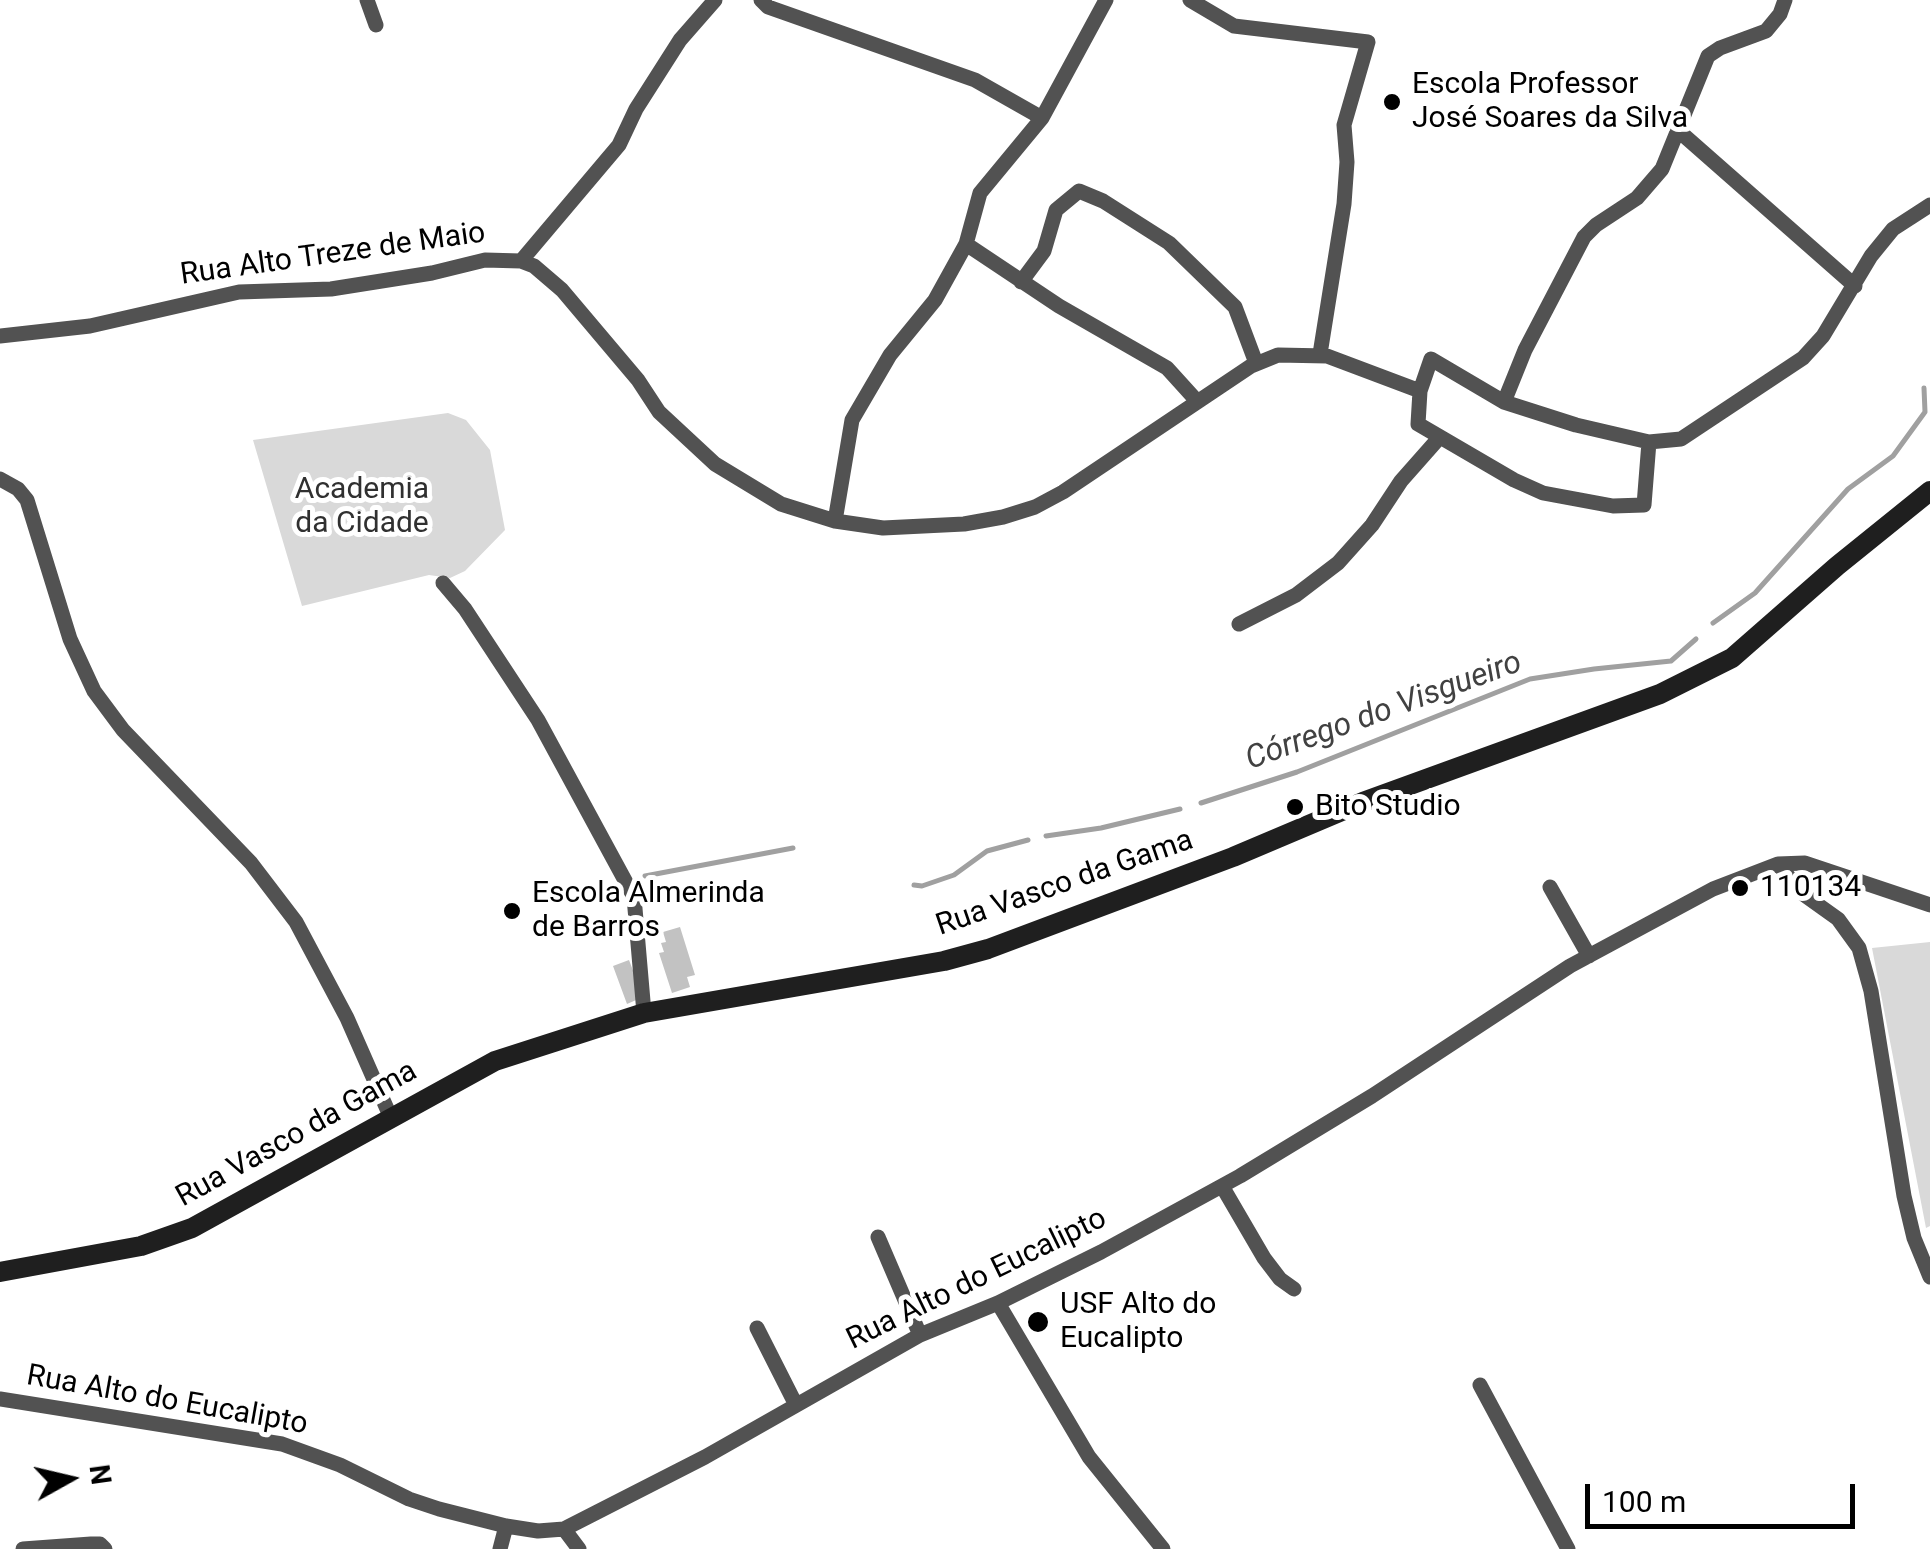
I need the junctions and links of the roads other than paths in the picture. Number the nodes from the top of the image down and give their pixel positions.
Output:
1 (367, 0) edge
2 (715, 0) edge
3 (761, 0) edge
4 (1106, 0) edge
5 (1190, 0) edge
6 (1785, 0) edge
7 (376, 24) dead end
8 (1042, 118) junction
9 (1680, 132) junction
10 (1930, 205) edge
11 (966, 244) junction
12 (521, 261) junction
13 (1021, 282) junction
14 (1855, 286) junction
15 (0, 336) edge
16 (1320, 354) junction
17 (1256, 364) junction
18 (1420, 391) junction
19 (1196, 400) junction
20 (1504, 402) junction
21 (1439, 438) junction
22 (1648, 442) junction
23 (0, 479) edge
24 (1930, 490) edge
25 (834, 520) junction
26 (444, 583) dead end
27 (1239, 624) dead end
28 (1778, 864) junction
29 (1550, 887) dead end
30 (1930, 905) edge
31 (1588, 956) junction
32 (644, 1013) junction
33 (391, 1118) junction
34 (1222, 1186) junction
35 (878, 1237) dead end
36 (0, 1272) edge
37 (1930, 1277) edge
38 (1294, 1289) dead end
39 (998, 1302) junction
40 (758, 1328) dead end
41 (920, 1334) junction
42 (1480, 1385) dead end
43 (0, 1399) edge
44 (796, 1405) junction
45 (506, 1526) junction
46 (564, 1528) junction
47 (22, 1549) edge
48 (105, 1549) edge
49 (500, 1549) edge
50 (579, 1549) edge
51 (1163, 1549) edge
52 (1568, 1549) edge

1 - 7 street
2 - 12 street
3 - 8 street
4 - 8 street
5 - 16 street
6 - 9 street
8 - 11 street
9 - 14 street
9 - 20 street
10 - 14 street
11 - 13 street
11 - 25 street
12 - 15 street, Rua Alto Treze de Maio
12 - 25 street, Rua Alto Treze de Maio
13 - 17 street
13 - 19 street
14 - 22 street
16 - 17 street, Rua Alto Treze de Maio
16 - 18 street, Rua Alto Treze de Maio
17 - 19 street, Rua Alto Treze de Maio
18 - 20 street
18 - 21 street
19 - 25 street, Rua Alto Treze de Maio
20 - 22 street
21 - 22 street
21 - 27 street
23 - 33 street
24 - 32 main road, Rua Vasco da Gama
26 - 32 street
28 - 30 street, Rua Alto do Eucalipto
28 - 31 street, Rua Alto do Eucalipto
28 - 37 street
29 - 31 street
31 - 34 street, Rua Alto do Eucalipto
32 - 33 main road, Rua Vasco da Gama
33 - 36 main road, Rua Vasco da Gama
34 - 38 street
34 - 39 street, Rua Alto do Eucalipto
35 - 41 street
39 - 41 street, Rua Alto do Eucalipto
39 - 51 street
40 - 44 street
41 - 44 street, Rua Alto do Eucalipto
42 - 52 street
43 - 45 street, Rua Alto do Eucalipto
44 - 46 street, Rua Alto do Eucalipto
45 - 46 street, Rua Alto do Eucalipto
45 - 49 street
46 - 50 street
47 - 48 street

